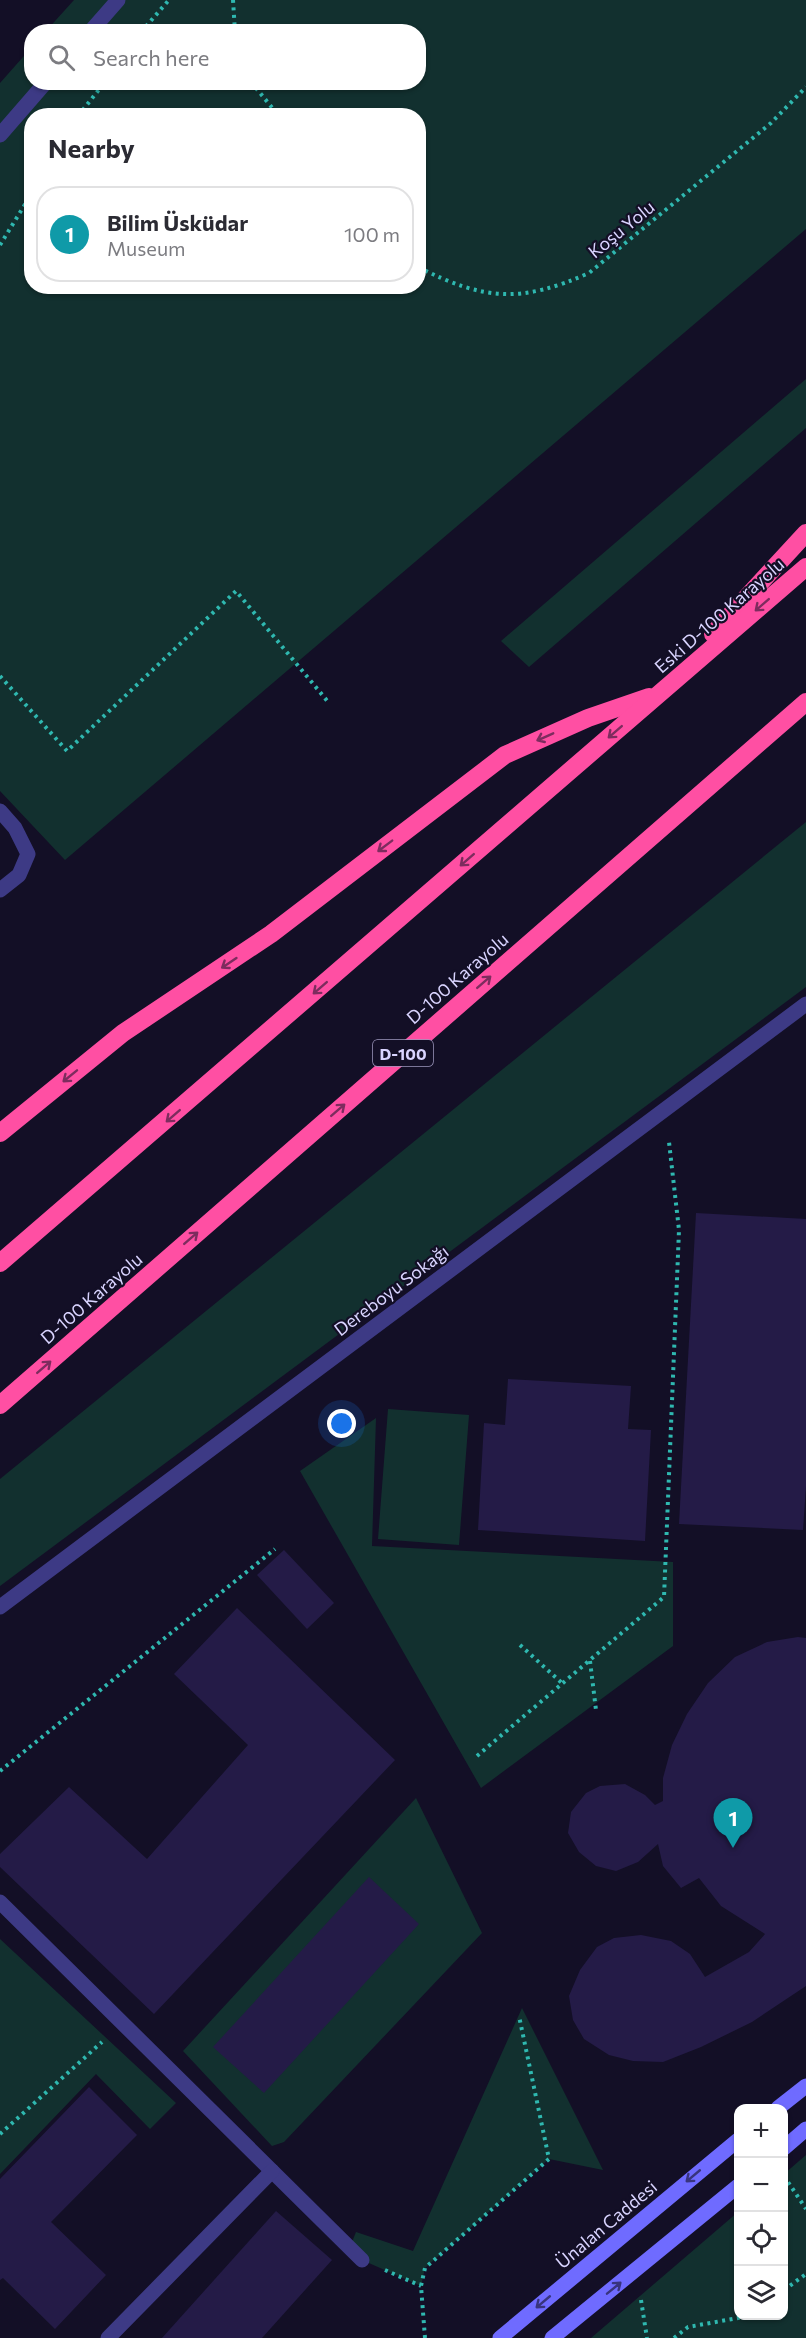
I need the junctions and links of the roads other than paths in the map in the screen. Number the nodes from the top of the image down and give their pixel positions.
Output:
1 (118, 0) edge
2 (97, 24) edge
3 (39, 90) edge
4 (0, 135) edge
5 (806, 533) edge
6 (806, 567) edge
7 (659, 694) junction
8 (806, 702) edge
9 (0, 811) edge
10 (0, 890) edge
11 (806, 1004) edge
12 (0, 1133) edge
13 (0, 1263) edge
14 (0, 1405) edge
15 (0, 1607) edge
16 (0, 1902) edge
17 (806, 2086) edge
18 (784, 2104) edge
19 (806, 2130) edge
20 (734, 2143) edge
21 (788, 2144) edge
22 (272, 2171) junction
23 (734, 2189) edge
24 (362, 2260) road end
25 (108, 2338) edge
26 (500, 2338) edge
27 (552, 2338) edge

1 - 2 street
3 - 4 street
5 - 7 highway
6 -> 7 highway, Eski D-100 Karayolu
7 -> 12 highway
7 -> 13 highway
14 -> 8 highway, D-100 Karayolu / D-100
9 - 10 street
11 - 15 street, Dereboyu Sokağı
16 - 22 street
17 - 18 street
19 - 21 street
20 -> 26 street, Ünalan Caddesi
22 - 24 street
22 - 25 street
27 -> 23 street

